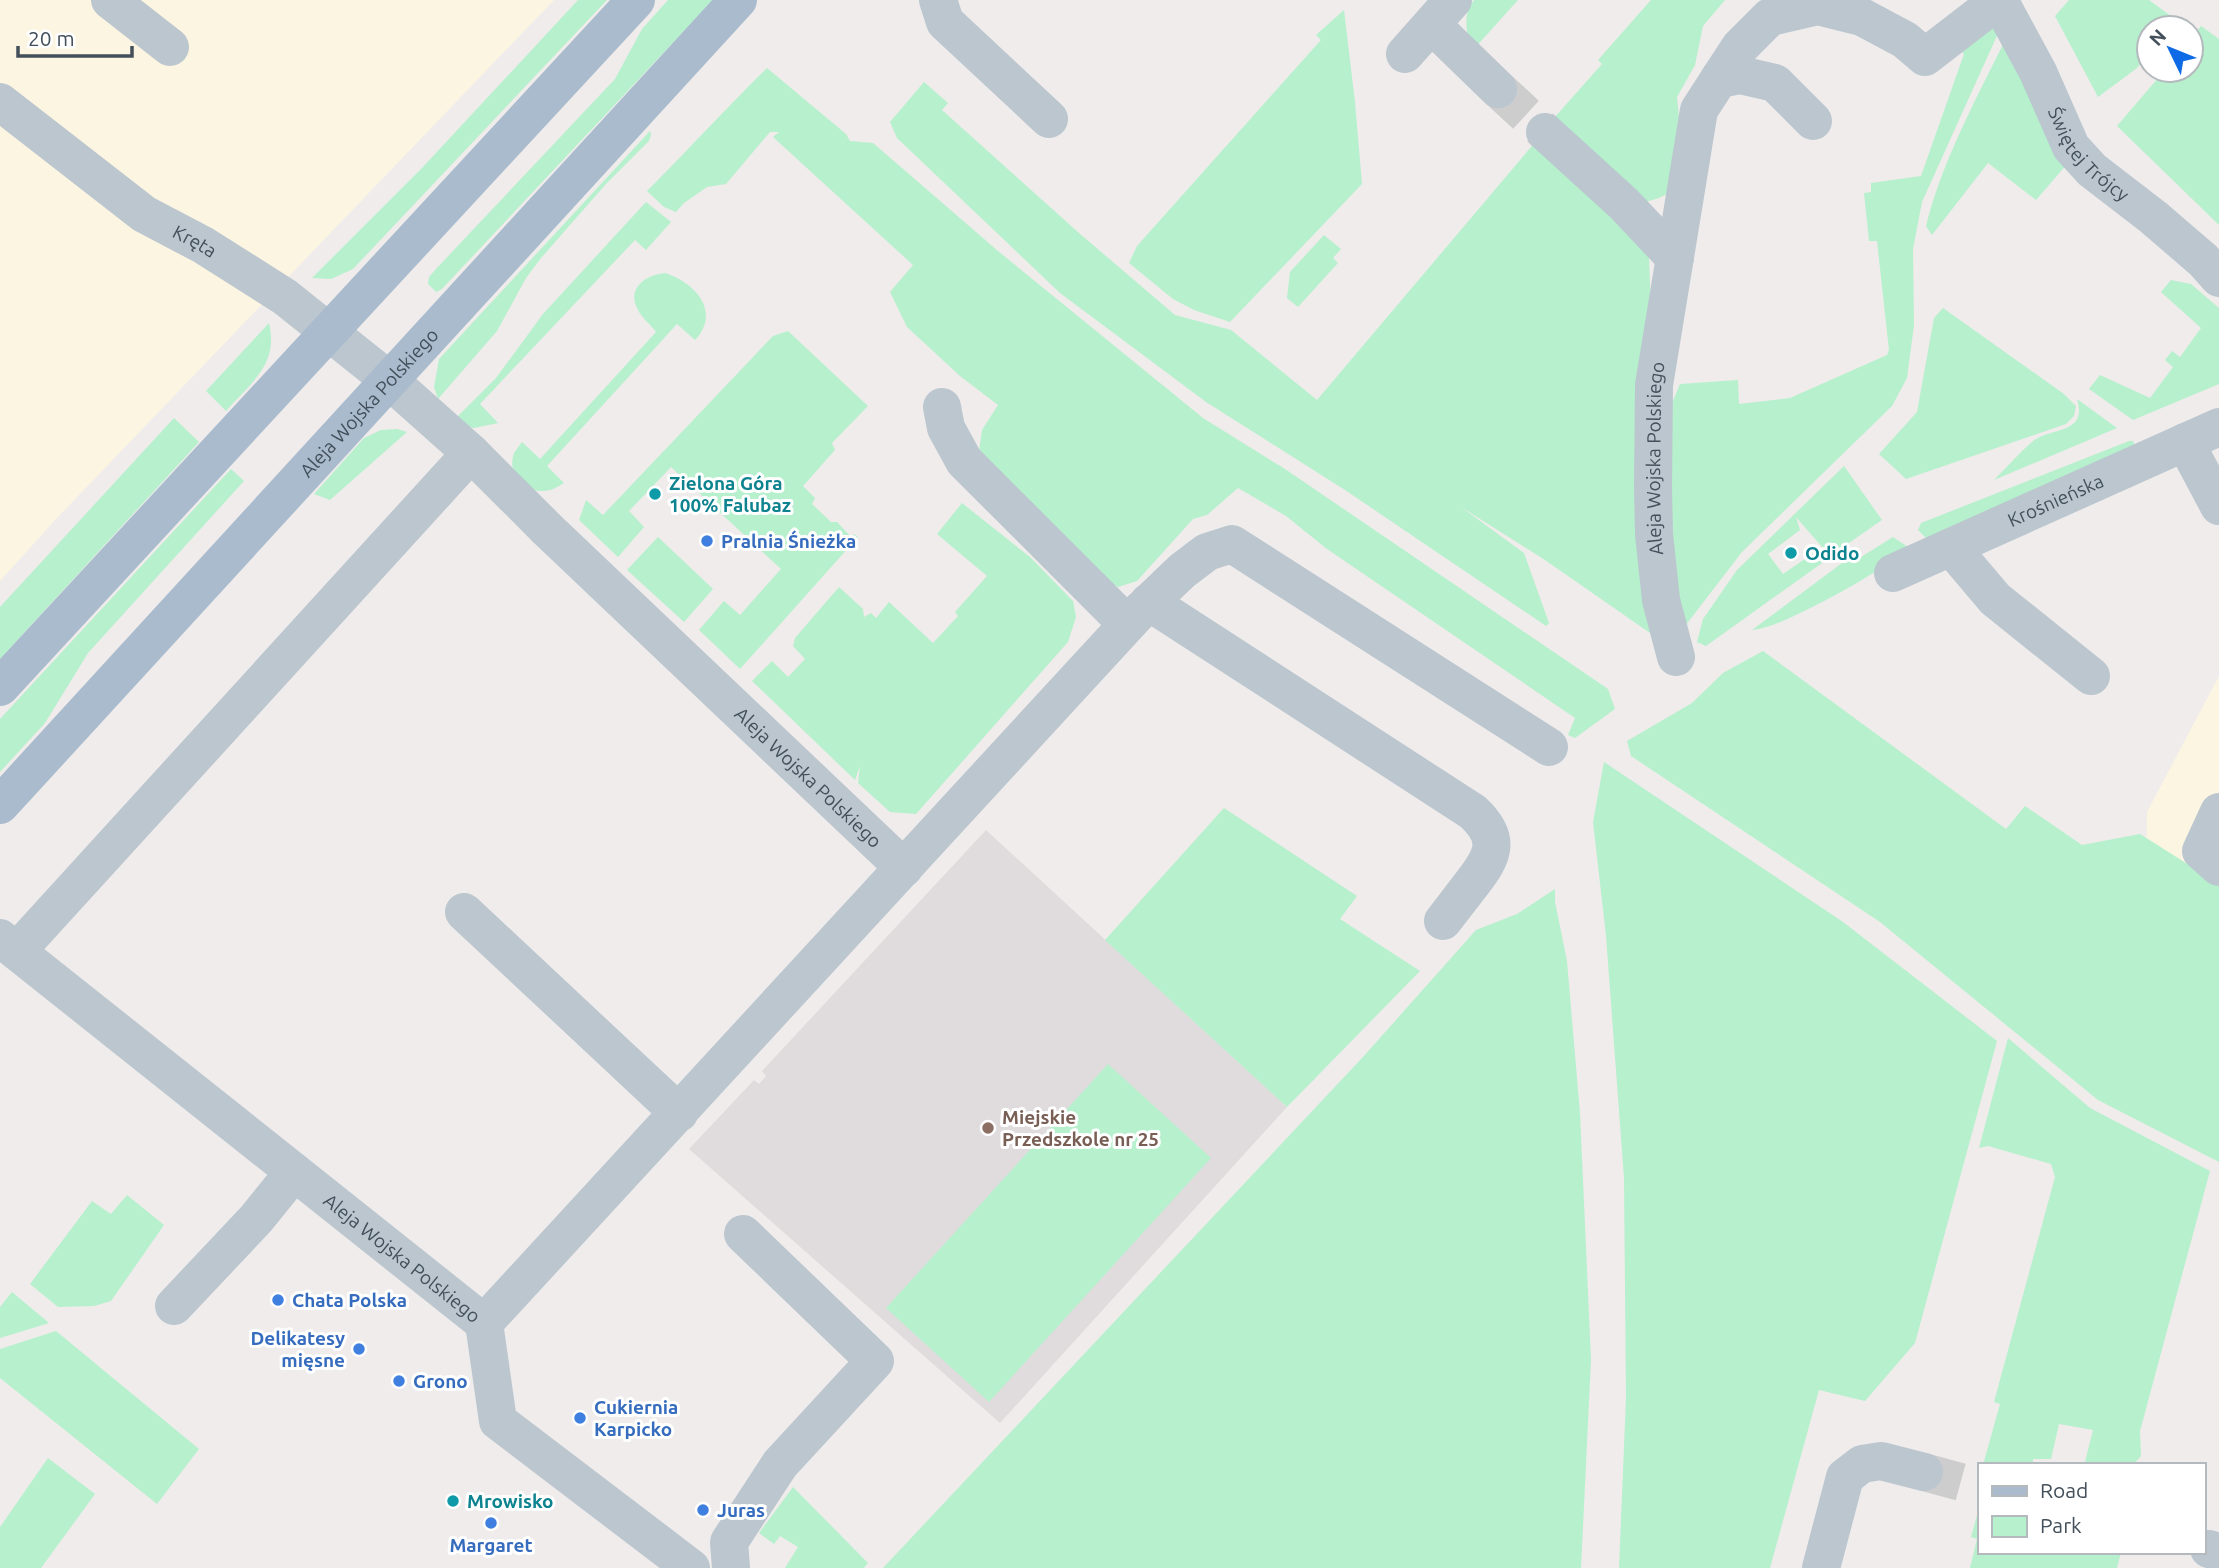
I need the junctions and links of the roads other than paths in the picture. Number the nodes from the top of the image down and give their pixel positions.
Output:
1 (110, 0) edge
2 (636, 0) edge
3 (738, 0) edge
4 (938, 0) edge
5 (1999, 0) edge
6 (1442, 12) edge
7 (170, 47) dead end
8 (1405, 54) dead end
9 (1719, 79) junction
10 (1498, 89) tunnel mouth
11 (0, 102) edge
12 (1049, 119) dead end
13 (1813, 121) dead end
14 (1545, 132) tunnel mouth
15 (1675, 258) junction
16 (2219, 278) edge
17 (329, 330) junction
18 (389, 380) junction
19 (942, 407) dead end
20 (2202, 435) edge
21 (471, 453) junction
22 (2219, 506) edge
23 (1951, 547) junction
24 (1893, 573) dead end
25 (1138, 613) junction
26 (1676, 657) dead end
27 (2091, 676) dead end
28 (0, 687) edge
29 (1549, 747) dead end
30 (0, 805) edge
31 (2219, 812) edge
32 (2219, 867) edge
33 (904, 868) junction
34 (464, 912) dead end
35 (1443, 921) dead end
36 (8, 944) edge
37 (679, 1113) junction
38 (295, 1172) junction
39 (743, 1234) dead end
40 (174, 1306) dead end
41 (484, 1323) junction
42 (1924, 1472) tunnel mouth
43 (691, 1568) edge
44 (731, 1568) edge
45 (1821, 1568) edge

1 - 7 street
2 - 17 main road
3 - 18 main road, Aleja Wojska Polskiego
4 - 12 street
5 - 9 street, Aleja Wojska Polskiego
5 - 16 street, Świętej Trójcy
6 - 8 street
6 - 10 street
9 - 13 street
9 - 15 street, Aleja Wojska Polskiego
11 - 17 street, Kręta
14 - 15 street
15 - 26 street, Aleja Wojska Polskiego
17 - 18 street, Kręta
17 - 28 main road
18 - 21 street, Kręta
18 - 30 main road, Aleja Wojska Polskiego
19 - 25 street
20 - 22 street
20 - 23 street, Krośnieńska
21 - 33 street, Aleja Wojska Polskiego
21 - 36 street
23 - 24 street, Krośnieńska
23 - 27 street
25 - 29 street, Aleja Wojska Polskiego
25 - 33 street, Aleja Wojska Polskiego
25 - 35 street
31 - 32 street
33 - 37 street, Aleja Wojska Polskiego
34 - 37 street
36 - 38 street, Aleja Wojska Polskiego
37 - 41 street, Aleja Wojska Polskiego
38 - 40 street
38 - 41 street, Aleja Wojska Polskiego
39 - 44 street
41 - 43 street
42 - 45 street

